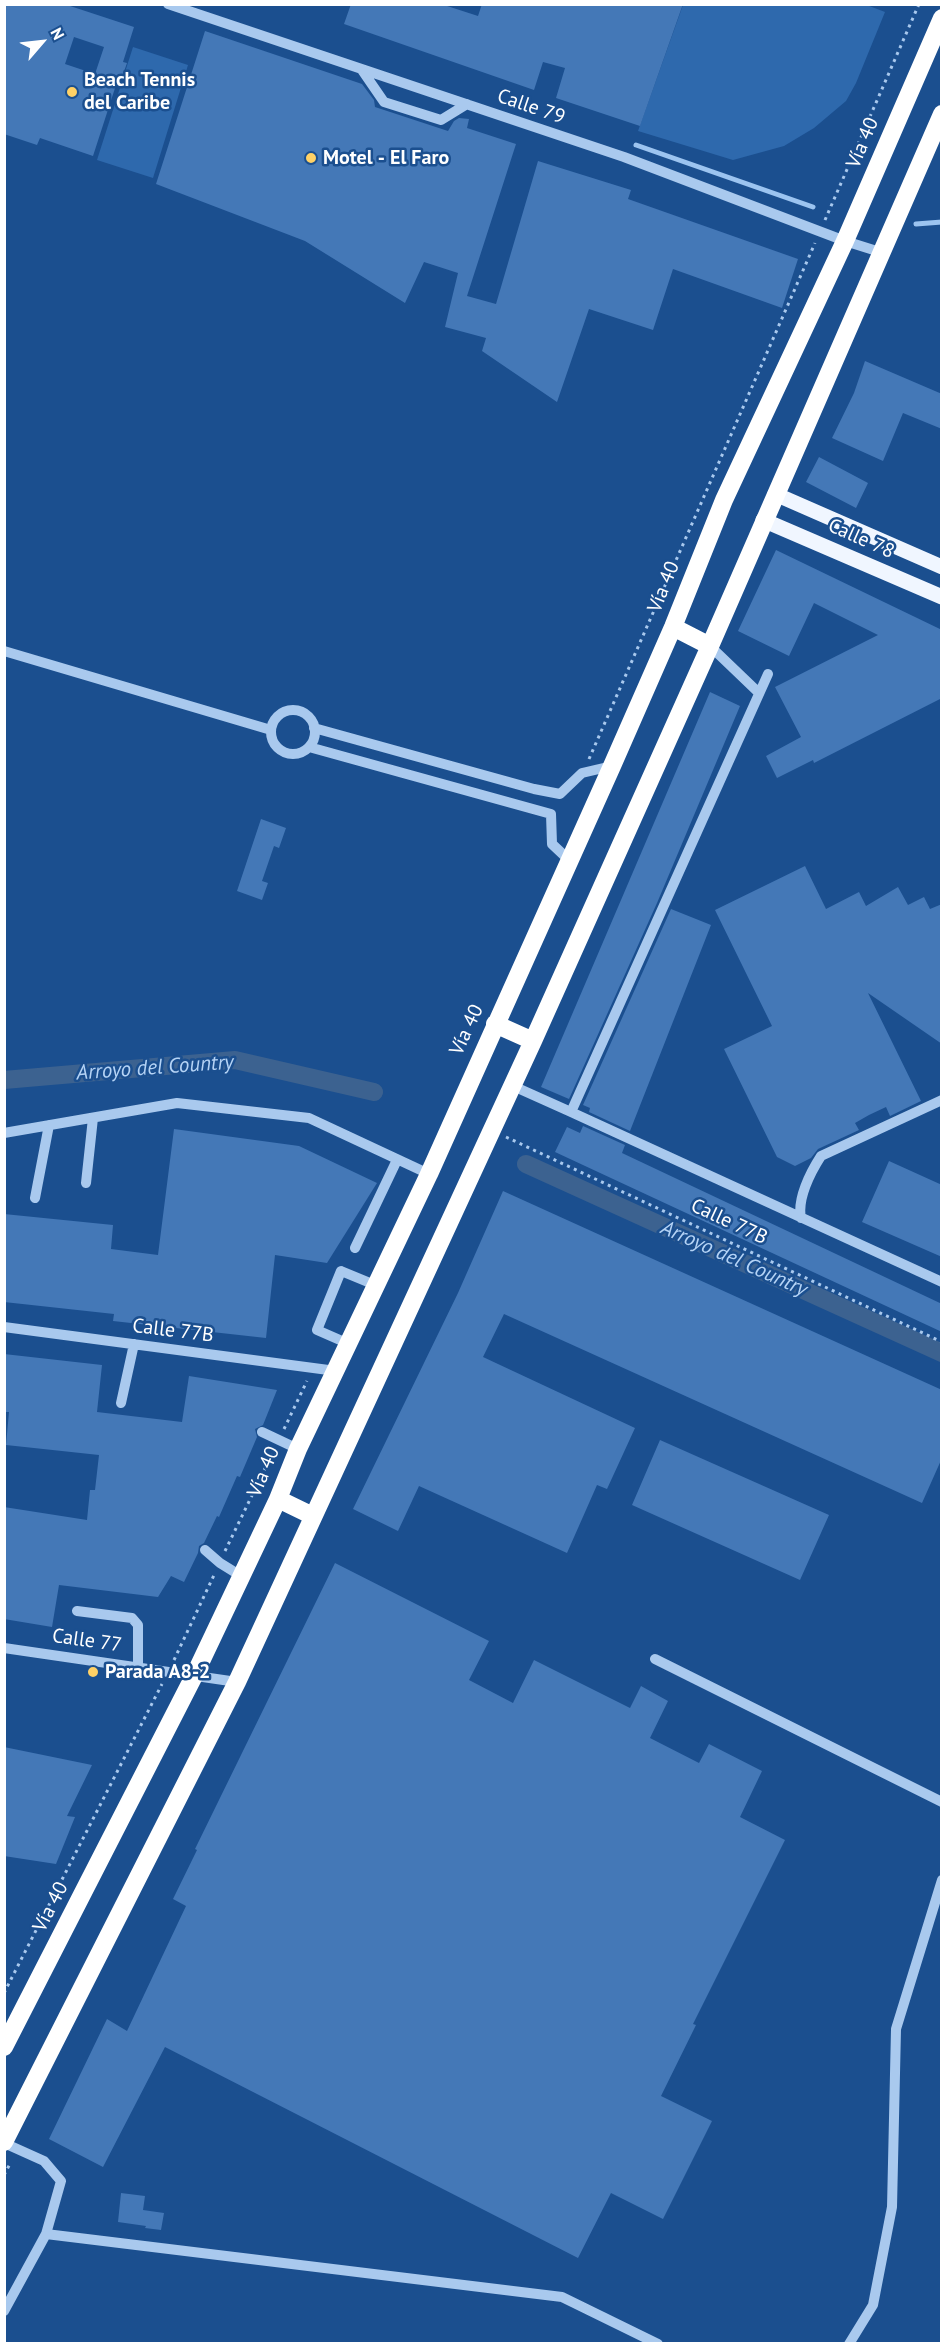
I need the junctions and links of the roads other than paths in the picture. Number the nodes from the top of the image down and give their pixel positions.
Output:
1 (168, 4) edge
2 (942, 18) edge
3 (362, 69) junction
4 (466, 105) junction
5 (942, 114) edge
6 (845, 241) junction
7 (880, 252) junction
8 (775, 494) junction
9 (764, 520) junction
10 (942, 567) edge
11 (942, 597) edge
12 (673, 627) junction
13 (710, 646) junction
14 (4, 651) edge
15 (768, 674) dead end
16 (759, 693) junction
17 (314, 728) junction
18 (271, 730) junction
19 (309, 747) junction
20 (612, 766) junction
21 (560, 794) junction
22 (551, 814) junction
23 (569, 860) junction
24 (495, 1024) junction
25 (533, 1041) junction
26 (520, 1089) junction
27 (942, 1100) edge
28 (571, 1112) junction
29 (93, 1118) junction
30 (49, 1125) junction
31 (4, 1133) edge
32 (397, 1160) junction
33 (429, 1174) junction
34 (86, 1183) dead end
35 (35, 1198) dead end
36 (801, 1218) junction
37 (355, 1248) dead end
38 (942, 1282) edge
39 (375, 1285) junction
40 (4, 1327) edge
41 (135, 1344) junction
42 (349, 1344) junction
43 (336, 1371) junction
44 (121, 1403) dead end
45 (262, 1432) dead end
46 (298, 1449) junction
47 (278, 1499) junction
48 (314, 1516) junction
49 (205, 1550) dead end
50 (241, 1576) junction
51 (77, 1611) dead end
52 (4, 1648) edge
53 (655, 1659) dead end
54 (138, 1666) junction
55 (195, 1674) junction
56 (237, 1682) junction
57 (942, 1802) edge
58 (942, 1880) edge
59 (4, 2048) edge
60 (4, 2143) edge
61 (46, 2234) junction
62 (4, 2311) edge
63 (658, 2343) edge
64 (849, 2343) edge

1 - 3 street, Calle 79
2 - 6 highway, Vía 40
3 - 4 street, Calle 79
3 - 4 street
4 - 6 street, Calle 79
5 - 7 highway
6 - 7 street, Calle 79
6 - 12 highway, Vía 40
7 - 8 highway
8 - 9 highway
8 - 10 main road, Calle 78
9 - 11 main road, Calle 78
9 - 13 highway
12 - 13 highway
12 - 20 highway, Vía 40
13 - 16 street
13 - 25 highway
14 - 18 street
15 - 16 street
16 - 28 street
17 - 18 street
17 - 19 street
17 - 21 street
18 - 19 street
19 - 22 street
20 - 21 street
20 - 23 highway, Vía 40
21 - 22 street
22 - 23 street
23 - 24 highway, Vía 40
24 - 25 highway
24 - 33 highway, Vía 40
25 - 26 highway
26 - 28 street
26 - 48 highway
27 - 36 street
28 - 36 street
29 - 30 street
29 - 32 street
29 - 34 street
30 - 31 street
30 - 35 street
32 - 33 street
32 - 37 street
33 - 39 highway, Vía 40
36 - 38 street
39 - 42 highway, Vía 40
39 - 42 street
40 - 41 street, Calle 77B
41 - 43 street, Calle 77B
41 - 44 street
42 - 43 highway, Vía 40
43 - 46 highway, Vía 40
45 - 46 street
46 - 47 highway, Vía 40
47 - 48 highway
47 - 50 highway, Vía 40
48 - 56 highway
49 - 50 street
50 - 55 highway, Vía 40
51 - 54 street
52 - 54 street, Calle 77
53 - 57 street
54 - 55 street, Calle 77
55 - 56 street, Calle 77
55 - 59 highway, Vía 40
56 - 60 highway
58 - 64 street
60 - 61 street
61 - 62 street
61 - 63 street

